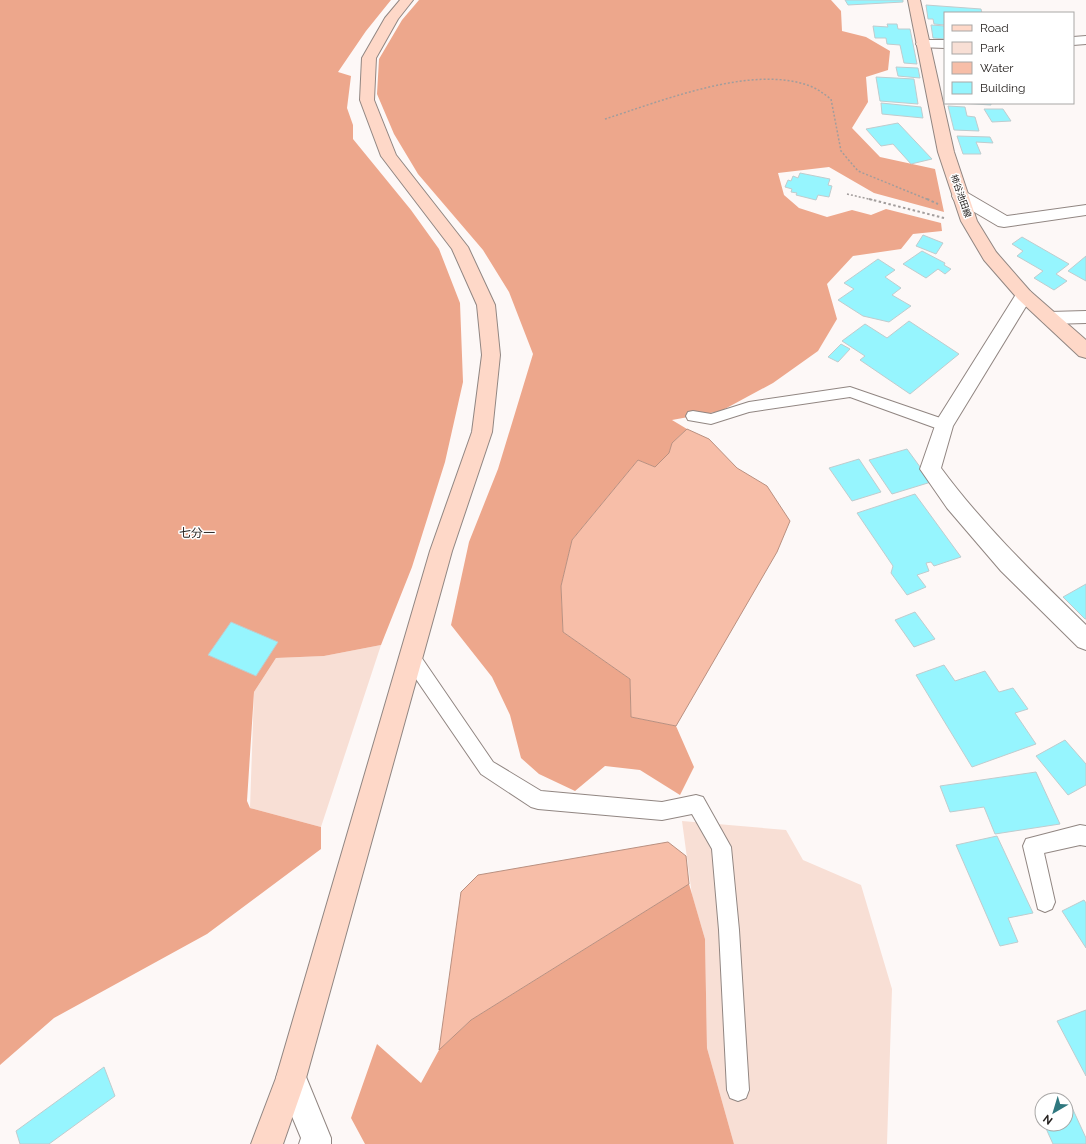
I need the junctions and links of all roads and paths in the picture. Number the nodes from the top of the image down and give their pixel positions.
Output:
1 (407, 0) edge
2 (914, 0) edge
3 (1086, 40) edge
4 (1074, 41) edge
5 (923, 44) junction
6 (944, 44) edge
7 (605, 119) dead end
8 (847, 194) dead end
9 (960, 196) junction
10 (1086, 210) edge
11 (970, 223) junction
12 (1024, 295) junction
13 (1086, 317) edge
14 (1049, 318) junction
15 (1086, 351) edge
16 (693, 416) dead end
17 (944, 425) junction
18 (1086, 640) edge
19 (411, 657) junction
20 (1086, 836) edge
21 (1045, 902) dead end
22 (291, 1078) junction
23 (738, 1090) dead end
24 (267, 1144) edge
25 (315, 1144) edge

1 - 19 street
2 - 5 street, 柿谷池田線
3 - 4 street
5 - 6 street
5 - 9 street, 柿谷池田線
7 - 11 path
8 - 11 path
9 - 10 street
9 - 11 street, 柿谷池田線
11 - 12 street, 柿谷池田線
12 - 14 street, 柿谷池田線
12 - 17 street
13 - 14 street
14 - 15 street, 柿谷池田線
16 - 17 lane
17 - 18 street
19 - 22 street
19 - 23 lane
20 - 21 lane
22 - 24 street
22 - 25 street

